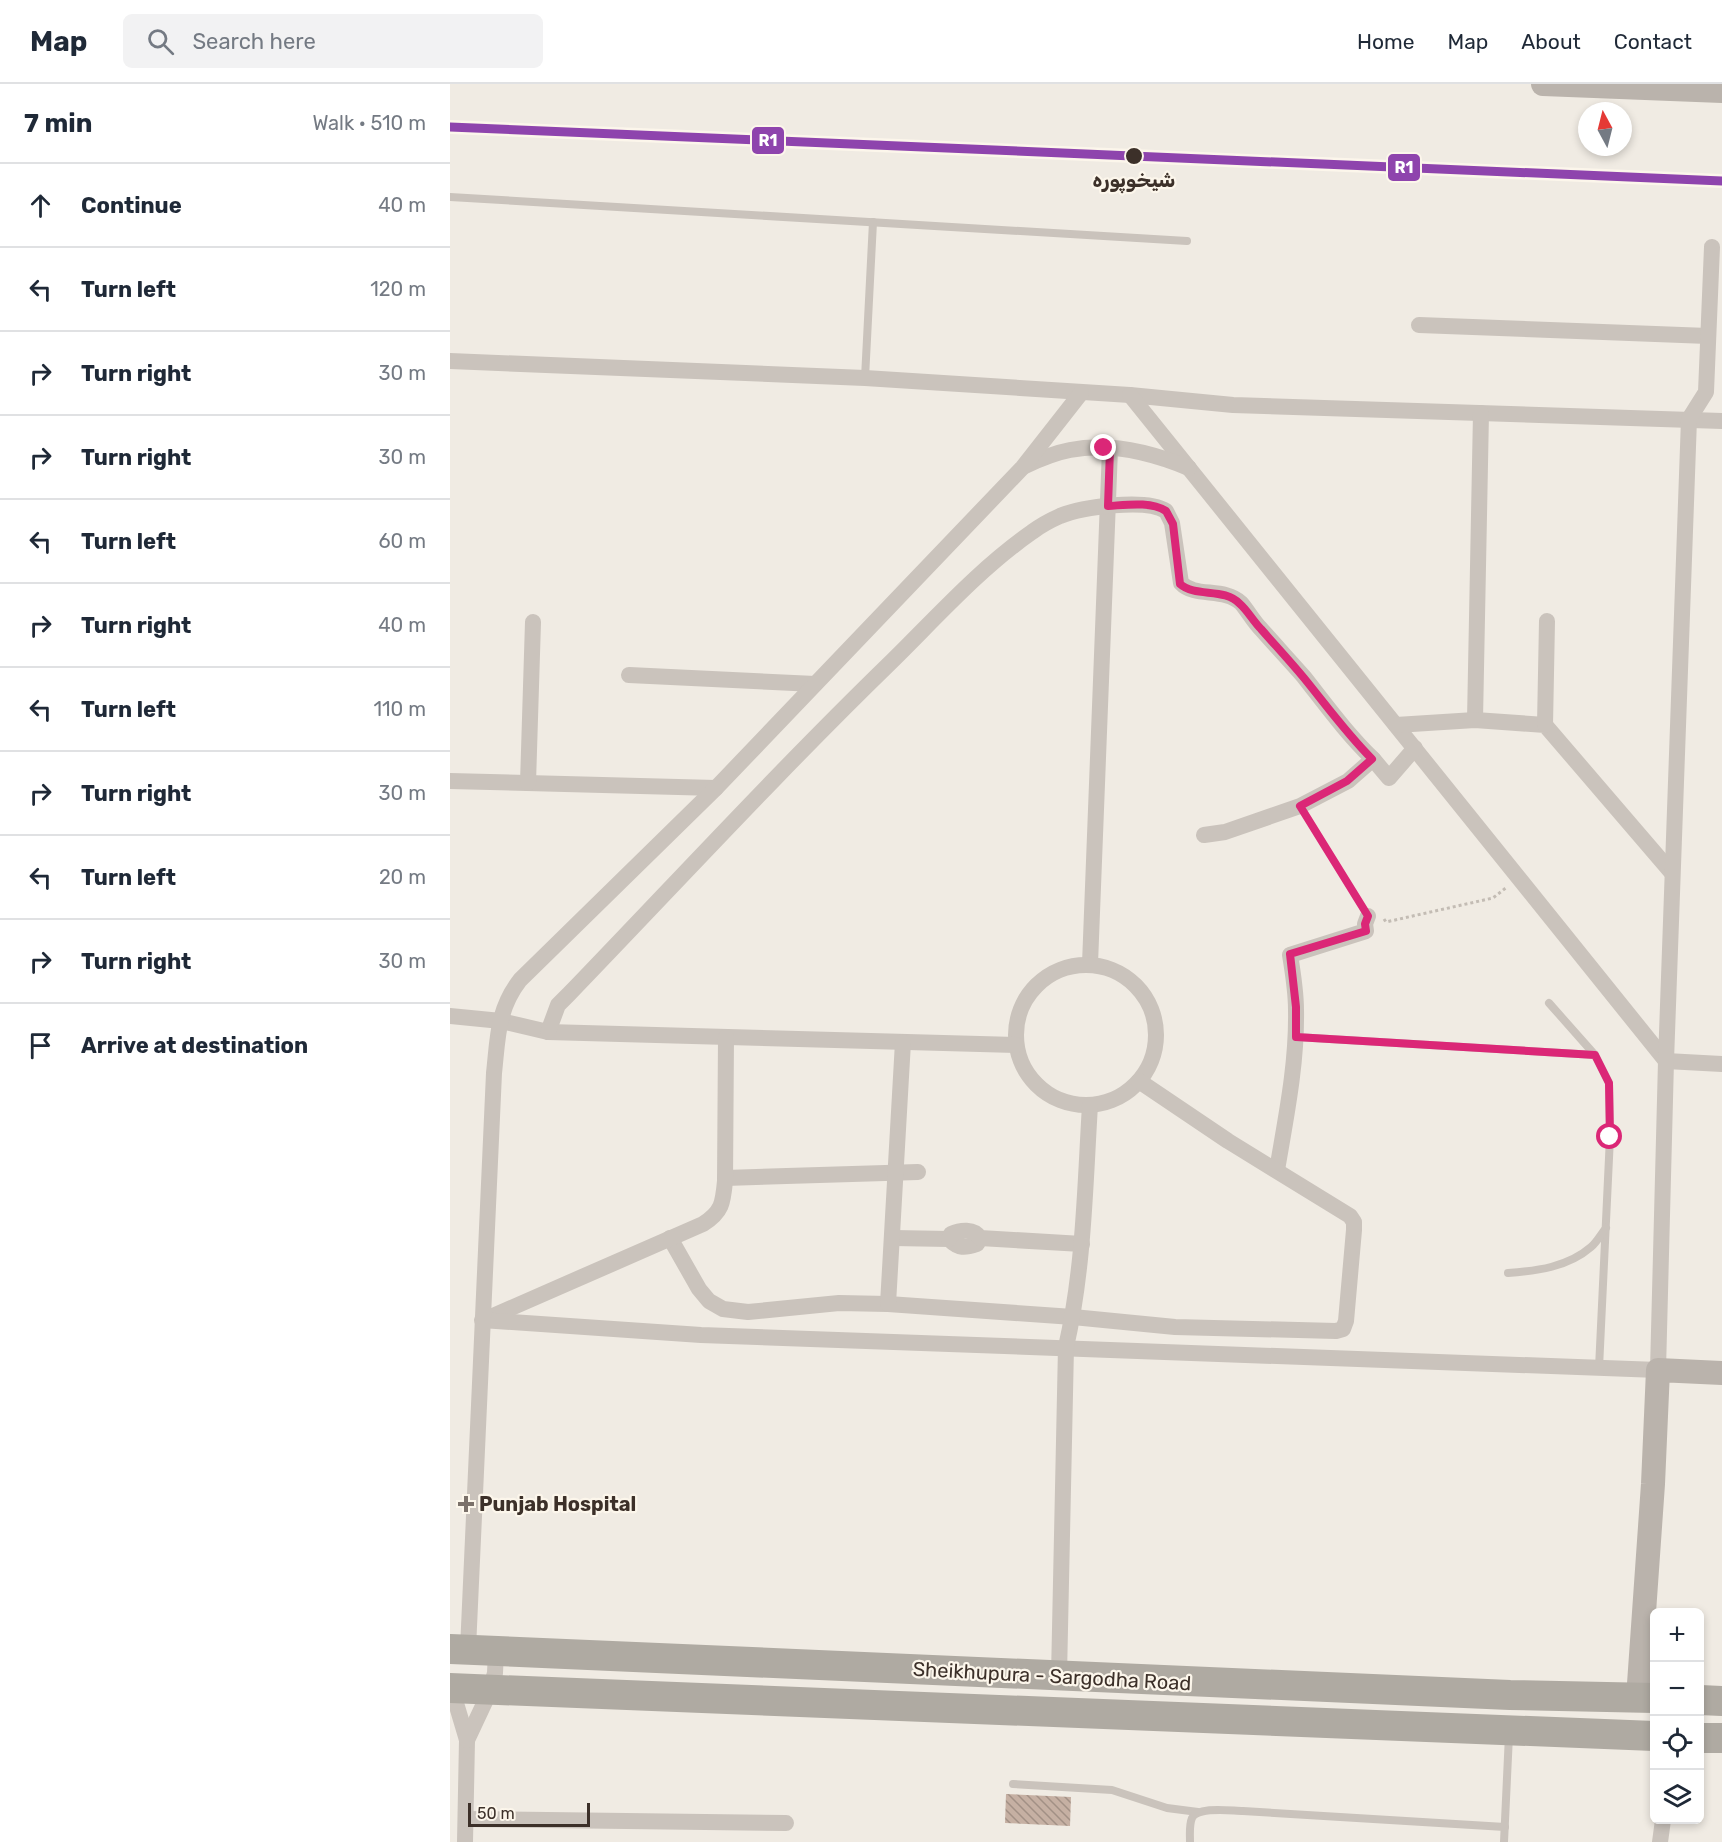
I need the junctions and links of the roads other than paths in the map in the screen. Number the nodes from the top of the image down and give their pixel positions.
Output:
1 (1543, 84) edge
2 (1592, 85) edge
3 (1722, 91) edge
4 (450, 197) edge
5 (873, 222) junction
6 (1187, 242) dead end
7 (1712, 247) dead end
8 (1419, 325) dead end
9 (1708, 336) junction
10 (450, 361) edge
11 (865, 378) junction
12 (1081, 393) junction
13 (1130, 395) junction
14 (1481, 413) junction
15 (1689, 419) junction
16 (1722, 421) edge
17 (1110, 449) junction
18 (1023, 467) junction
19 (1190, 468) junction
20 (1108, 506) junction
21 (1547, 621) dead end
22 (533, 622) dead end
23 (629, 675) dead end
24 (815, 684) junction
25 (1475, 720) junction
26 (1396, 725) junction
27 (1545, 725) junction
28 (1415, 748) junction
29 (1372, 759) junction
30 (450, 781) edge
31 (528, 783) junction
32 (716, 788) junction
33 (1204, 836) dead end
34 (1672, 873) junction
35 (1368, 916) road end
36 (1090, 964) junction
37 (1549, 1003) dead end
38 (450, 1016) edge
39 (501, 1021) junction
40 (548, 1032) junction
41 (726, 1037) junction
42 (1296, 1037) junction
43 (903, 1042) junction
44 (1016, 1045) junction
45 (1595, 1055) junction
46 (1666, 1061) junction
47 (1722, 1064) edge
48 (1139, 1081) junction
49 (1090, 1105) junction
50 (1277, 1170) junction
51 (896, 1172) junction
52 (918, 1172) dead end
53 (725, 1178) junction
54 (1606, 1228) junction
55 (670, 1238) junction
56 (893, 1238) junction
57 (1082, 1244) junction
58 (1508, 1273) dead end
59 (888, 1304) junction
60 (1073, 1317) junction
61 (482, 1320) junction
62 (1066, 1347) junction
63 (1599, 1368) junction
64 (1658, 1370) junction
65 (1722, 1373) edge
66 (472, 1649) edge
67 (1059, 1676) junction
68 (1186, 1681) junction
69 (450, 1687) edge
70 (490, 1691) junction
71 (1646, 1698) edge
72 (1704, 1700) edge
73 (1722, 1701) edge
74 (1184, 1716) junction
75 (1509, 1729) junction
76 (1650, 1736) edge
77 (1704, 1738) edge
78 (1722, 1738) edge
79 (467, 1740) junction
80 (1013, 1784) dead end
81 (1198, 1812) junction
82 (466, 1819) junction
83 (786, 1823) dead end
84 (1662, 1824) edge
85 (1505, 1827) junction
86 (465, 1842) edge
87 (1190, 1842) edge
88 (1504, 1842) edge
89 (1660, 1842) edge

1 - 2 street
2 - 3 street
4 - 5 lane
5 - 6 lane
5 - 11 lane
7 - 9 street
8 - 9 street
9 - 15 street
10 - 11 street
11 - 12 street
12 - 13 street
12 - 18 street
13 - 14 street
13 - 19 street
14 - 15 street
14 - 25 street
15 - 16 street
15 - 34 street
17 - 18 street
17 - 19 street
17 - 20 street
18 - 24 street
19 - 26 street
20 - 29 street
20 - 36 street
20 - 40 street
21 - 27 street
22 - 31 street
23 - 24 street
24 - 32 street
25 - 26 street
25 - 27 street
26 - 28 street
27 - 34 street
28 - 29 street
28 - 46 street
29 - 33 street
30 - 31 street
31 - 32 street
32 - 39 street
34 - 46 street
35 - 42 street
36 - 44 street
36 - 48 street
37 - 45 lane
38 - 39 street
39 - 40 street
39 - 61 street
40 - 41 street
41 - 43 street
41 - 53 street
42 - 45 lane
42 - 50 street
43 - 44 street
43 - 51 street
44 - 49 street
45 - 54 lane
46 - 47 street
46 - 64 street
48 - 49 street
48 - 50 street
49 - 57 street
50 - 60 street
51 - 52 street
51 - 53 street
51 - 56 street
53 - 55 street
54 - 58 lane
54 - 63 lane
55 - 59 street
55 - 61 street
56 - 57 street
56 - 59 street
57 - 60 street
59 - 60 street
60 - 62 street
61 - 62 street
61 - 66 street
62 - 63 street
62 - 67 street
63 - 64 street
64 - 65 street
64 - 71 street
66 - 67 highway, Sheikhupura - Sargodha Road
66 - 70 street
67 - 68 highway, Sheikhupura - Sargodha Road
68 - 71 highway, Sheikhupura - Sargodha Road
68 - 74 highway
69 - 70 highway, Sheikhupura - Sargodha Road
69 - 79 street
70 - 74 highway, Sheikhupura - Sargodha Road
70 - 79 street
72 - 73 highway
74 - 75 highway, Sheikhupura - Sargodha Road
75 - 76 highway, Sheikhupura - Sargodha Road
75 - 85 lane
77 - 78 highway
79 - 82 street
80 - 81 lane
81 - 85 lane
81 - 87 lane
82 - 83 street
82 - 86 street
84 - 89 street
85 - 88 lane

